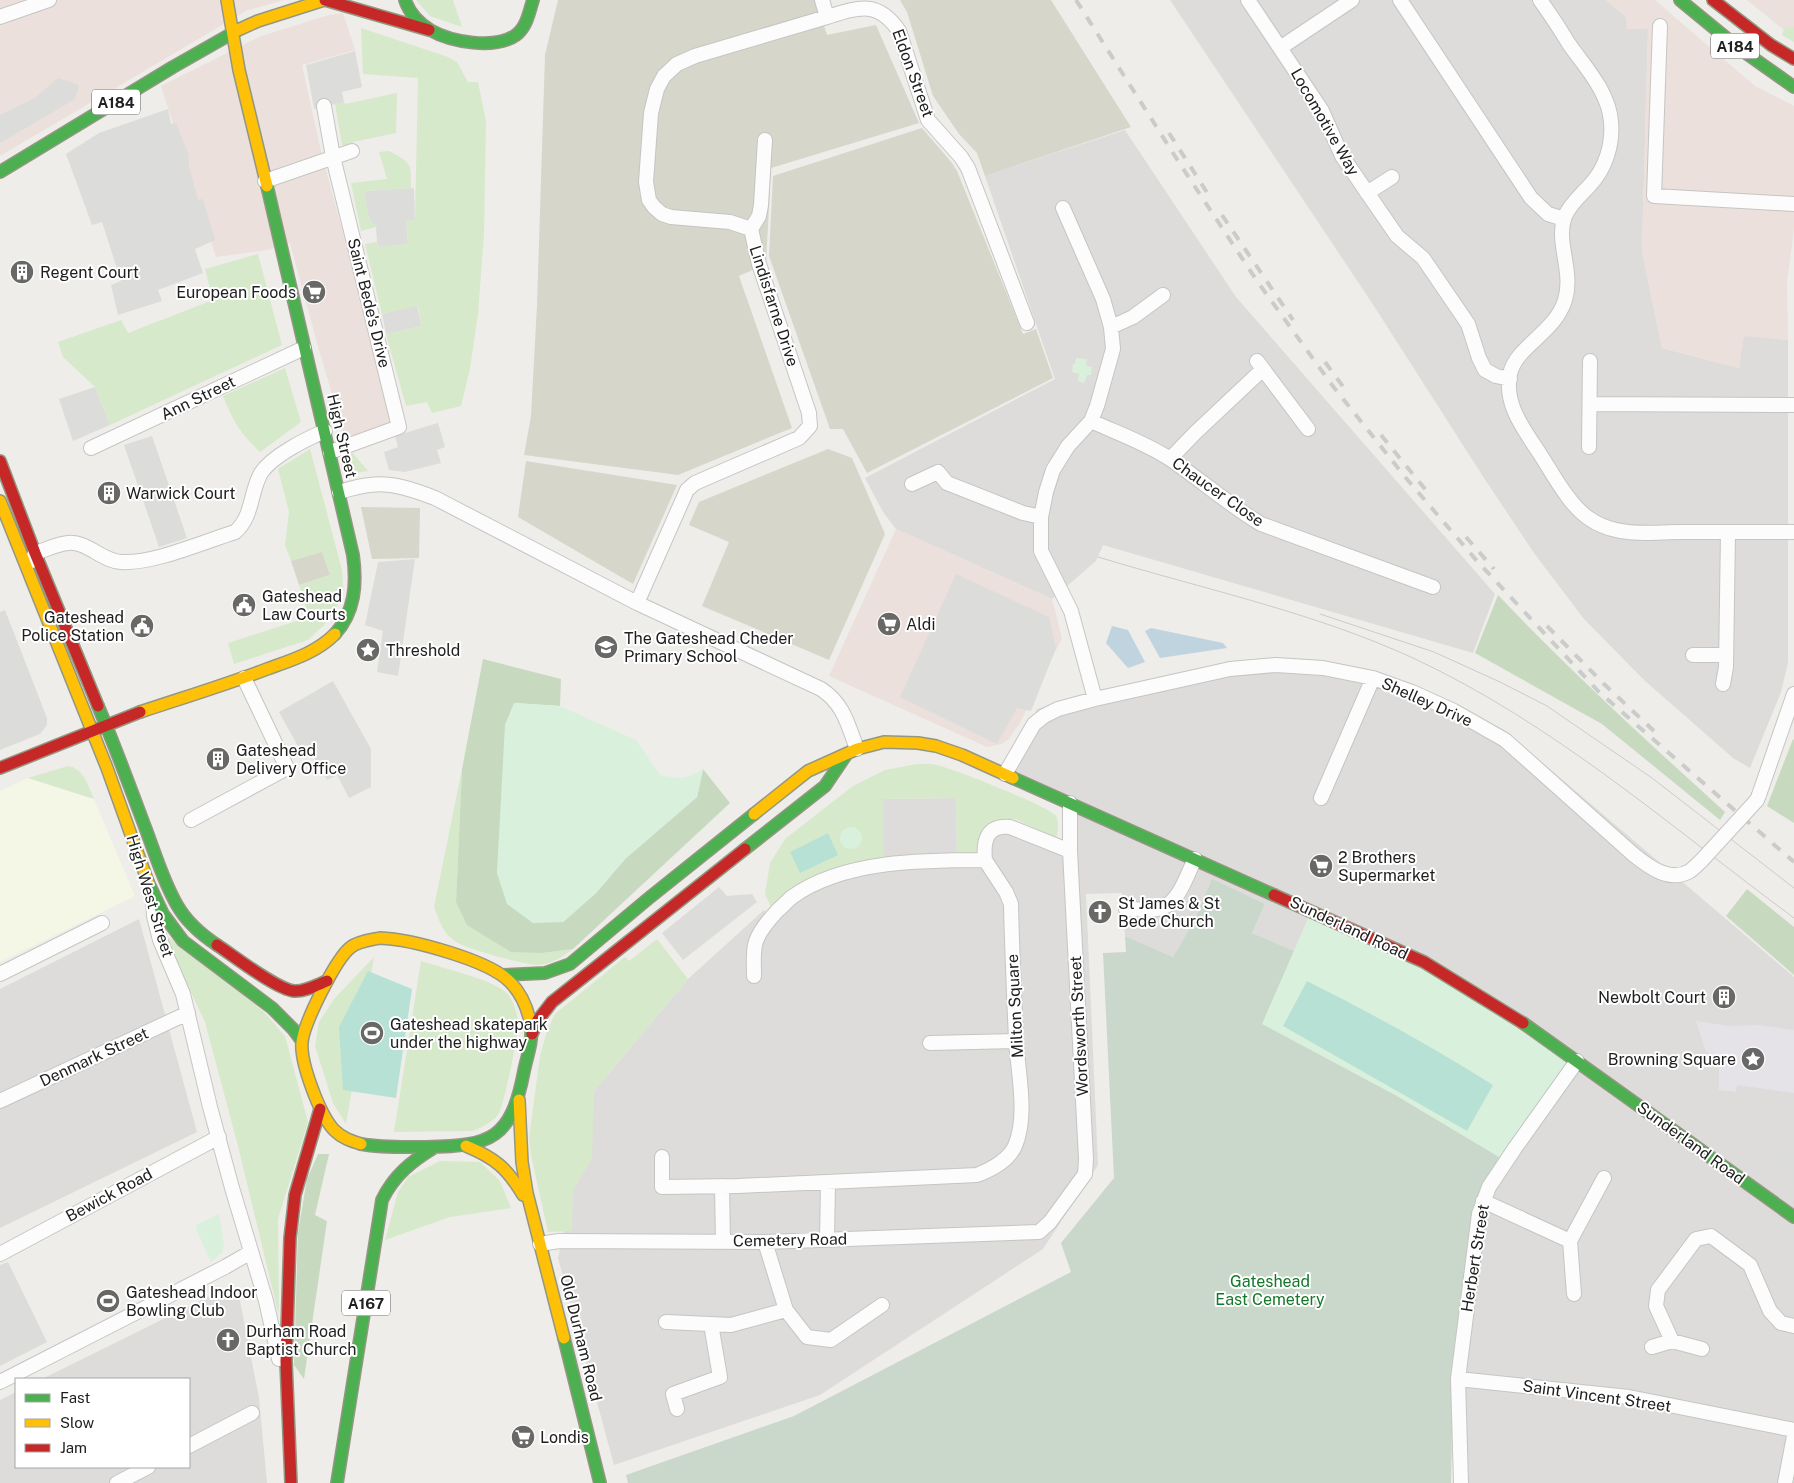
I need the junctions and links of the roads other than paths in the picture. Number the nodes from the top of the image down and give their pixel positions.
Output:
1 (49, 0) edge
2 (227, 0) edge
3 (324, 0) edge
4 (405, 0) edge
5 (533, 0) edge
6 (822, 0) edge
7 (1248, 0) edge
8 (1352, 0) edge
9 (1400, 0) edge
10 (1540, 0) edge
11 (1680, 0) edge
12 (1713, 0) edge
13 (0, 17) edge
14 (827, 17) junction
15 (1660, 26) dead end
16 (431, 30) junction
17 (232, 33) junction
18 (1280, 48) junction
19 (1794, 59) edge
20 (1794, 87) edge
21 (324, 106) dead end
22 (765, 140) dead end
23 (352, 151) dead end
24 (333, 157) junction
25 (0, 172) edge
26 (1392, 177) dead end
27 (265, 181) junction
28 (1367, 193) junction
29 (1794, 204) edge
30 (1063, 208) dead end
31 (1564, 220) junction
32 (750, 229) junction
33 (1163, 295) dead end
34 (1027, 323) dead end
35 (1111, 327) junction
36 (304, 348) junction
37 (1590, 361) dead end
38 (1510, 379) junction
39 (1590, 404) junction
40 (1794, 405) edge
41 (1091, 421) junction
42 (1308, 429) dead end
43 (325, 431) junction
44 (1589, 447) dead end
45 (91, 448) dead end
46 (330, 452) junction
47 (1170, 459) junction
48 (0, 461) edge
49 (912, 484) dead end
50 (339, 492) junction
51 (0, 501) edge
52 (1041, 517) junction
53 (1728, 532) junction
54 (1794, 532) edge
55 (35, 553) junction
56 (28, 570) junction
57 (1433, 587) dead end
58 (637, 603) junction
59 (1693, 655) dead end
60 (1726, 655) junction
61 (244, 678) junction
62 (1373, 678) junction
63 (1723, 684) dead end
64 (1794, 694) edge
65 (1094, 699) junction
66 (106, 725) junction
67 (92, 731) junction
68 (852, 752) junction
69 (0, 768) edge
70 (1005, 774) junction
71 (1321, 798) dead end
72 (1070, 804) junction
73 (191, 820) dead end
74 (1070, 851) junction
75 (1195, 859) junction
76 (985, 860) junction
77 (153, 896) junction
78 (1126, 910) dead end
79 (102, 923) dead end
80 (0, 974) edge
81 (503, 975) junction
82 (754, 976) dead end
83 (327, 981) junction
84 (188, 1013) junction
85 (532, 1034) junction
86 (302, 1041) junction
87 (1016, 1041) junction
88 (930, 1043) dead end
89 (1577, 1061) junction
90 (519, 1100) junction
91 (0, 1101) edge
92 (320, 1110) junction
93 (219, 1136) junction
94 (466, 1146) junction
95 (435, 1147) junction
96 (662, 1157) dead end
97 (1604, 1178) dead end
98 (828, 1182) junction
99 (722, 1186) junction
100 (1483, 1201) junction
101 (528, 1202) junction
102 (1794, 1217) edge
103 (1039, 1232) joint
104 (827, 1240) junction
105 (1570, 1241) junction
106 (723, 1242) junction
107 (765, 1242) junction
108 (540, 1244) junction
109 (250, 1252) junction
110 (0, 1254) edge
111 (1574, 1294) dead end
112 (882, 1305) dead end
113 (786, 1310) junction
114 (666, 1322) dead end
115 (711, 1324) junction
116 (1794, 1326) edge
117 (1672, 1341) junction
118 (1652, 1347) dead end
119 (1702, 1349) dead end
120 (1458, 1379) junction
121 (0, 1382) edge
122 (286, 1389) junction
123 (677, 1409) dead end
124 (252, 1414) dead end
125 (1794, 1430) edge
126 (1794, 1436) edge
127 (190, 1445) edge
128 (146, 1468) edge
129 (117, 1483) edge
130 (291, 1483) edge
131 (337, 1483) edge
132 (600, 1483) edge
133 (1461, 1483) edge
134 (1785, 1483) edge

1 - 13 street
2 - 17 main road, High Street
3 - 16 main road, A184
3 - 17 main road, A184
4 - 16 main road
5 - 16 main road
6 - 14 street
7 - 18 street, Locomotive Way
8 - 18 street
9 - 31 street
10 - 31 street
11 - 20 main road, A184
12 - 19 main road, A184
14 - 32 street, Lindisfarne Drive
14 - 34 street, Eldon Street
15 - 29 street
17 - 25 main road, A184
17 - 27 main road, High Street
18 - 28 street, Locomotive Way
21 - 24 street, Saint Bede's Drive
22 - 32 street
23 - 24 street
24 - 27 street
24 - 46 street, Saint Bede's Drive
26 - 28 street
27 - 36 main road, High Street
28 - 38 street, Locomotive Way
30 - 35 street
31 - 38 street
32 - 58 street, Lindisfarne Drive
33 - 35 street
35 - 41 street
36 - 43 main road, High Street
36 - 45 street, Ann Street
37 - 39 street
38 - 53 street
39 - 40 street
39 - 44 street
41 - 47 street, Chaucer Close
41 - 52 street
42 - 47 street
43 - 46 main road, High Street
43 - 55 street
46 - 50 main road, High Street
47 - 57 street, Chaucer Close
48 - 55 main road, High West Street
49 - 52 street
50 - 58 street
50 - 61 main road, High Street
51 - 56 main road, High West Street
52 - 65 street
53 - 54 street
53 - 60 street
55 - 56 street
55 - 66 main road, High West Street
56 - 67 main road, High West Street
58 - 68 street
59 - 60 street
60 - 63 street
61 - 66 main road, High Street
61 - 73 street
62 - 64 street, Shelley Drive, bridge
62 - 65 street, Shelley Drive
62 - 71 street
65 - 70 street, Shelley Drive
66 - 67 main road, High Street
66 - 83 main road, High West Street
67 - 69 main road, High Street
67 - 77 main road, High West Street
68 - 70 main road, Sunderland Road
68 - 81 main road, Sunderland Road
68 - 85 main road
70 - 72 main road, Sunderland Road
72 - 74 street, Wordsworth Street
72 - 75 main road, Sunderland Road
74 - 76 street
74 - 103 street, Wordsworth Street
75 - 78 street
75 - 89 main road, Sunderland Road
76 - 82 street
76 - 87 street, Milton Square
77 - 84 street, High West Street
77 - 86 main road
79 - 80 street
81 - 83 main road
81 - 85 main road
83 - 86 main road
84 - 91 street, Denmark Street
84 - 93 street, High West Street
85 - 90 main road
86 - 92 main road
87 - 88 street
87 - 98 street, Milton Square
89 - 100 street, Herbert Street
89 - 102 main road, Sunderland Road
90 - 94 main road
90 - 101 main road, Old Durham Road
92 - 95 main road
92 - 122 main road
93 - 109 street, High West Street
93 - 110 street, Bewick Road
94 - 95 main road
94 - 101 main road, Old Durham Road
95 - 131 main road, A167
96 - 99 street, Milton Square
97 - 105 street
98 - 99 street, Milton Square
98 - 104 street
99 - 106 street
100 - 105 street
100 - 120 street, Herbert Street
101 - 108 main road, Old Durham Road
103 - 104 street, Cemetery Road
104 - 107 street, Cemetery Road
105 - 111 street
106 - 107 street, Cemetery Road
106 - 108 street, Cemetery Road
107 - 113 street
108 - 132 main road, Old Durham Road
109 - 121 street
109 - 122 street, High West Street
112 - 113 street
113 - 115 street
114 - 115 street
115 - 123 street
116 - 117 street
117 - 118 street
117 - 119 street
120 - 125 street, Saint Vincent Street
120 - 133 street, Herbert Street
122 - 130 main road
124 - 127 street
126 - 134 street
128 - 129 street

